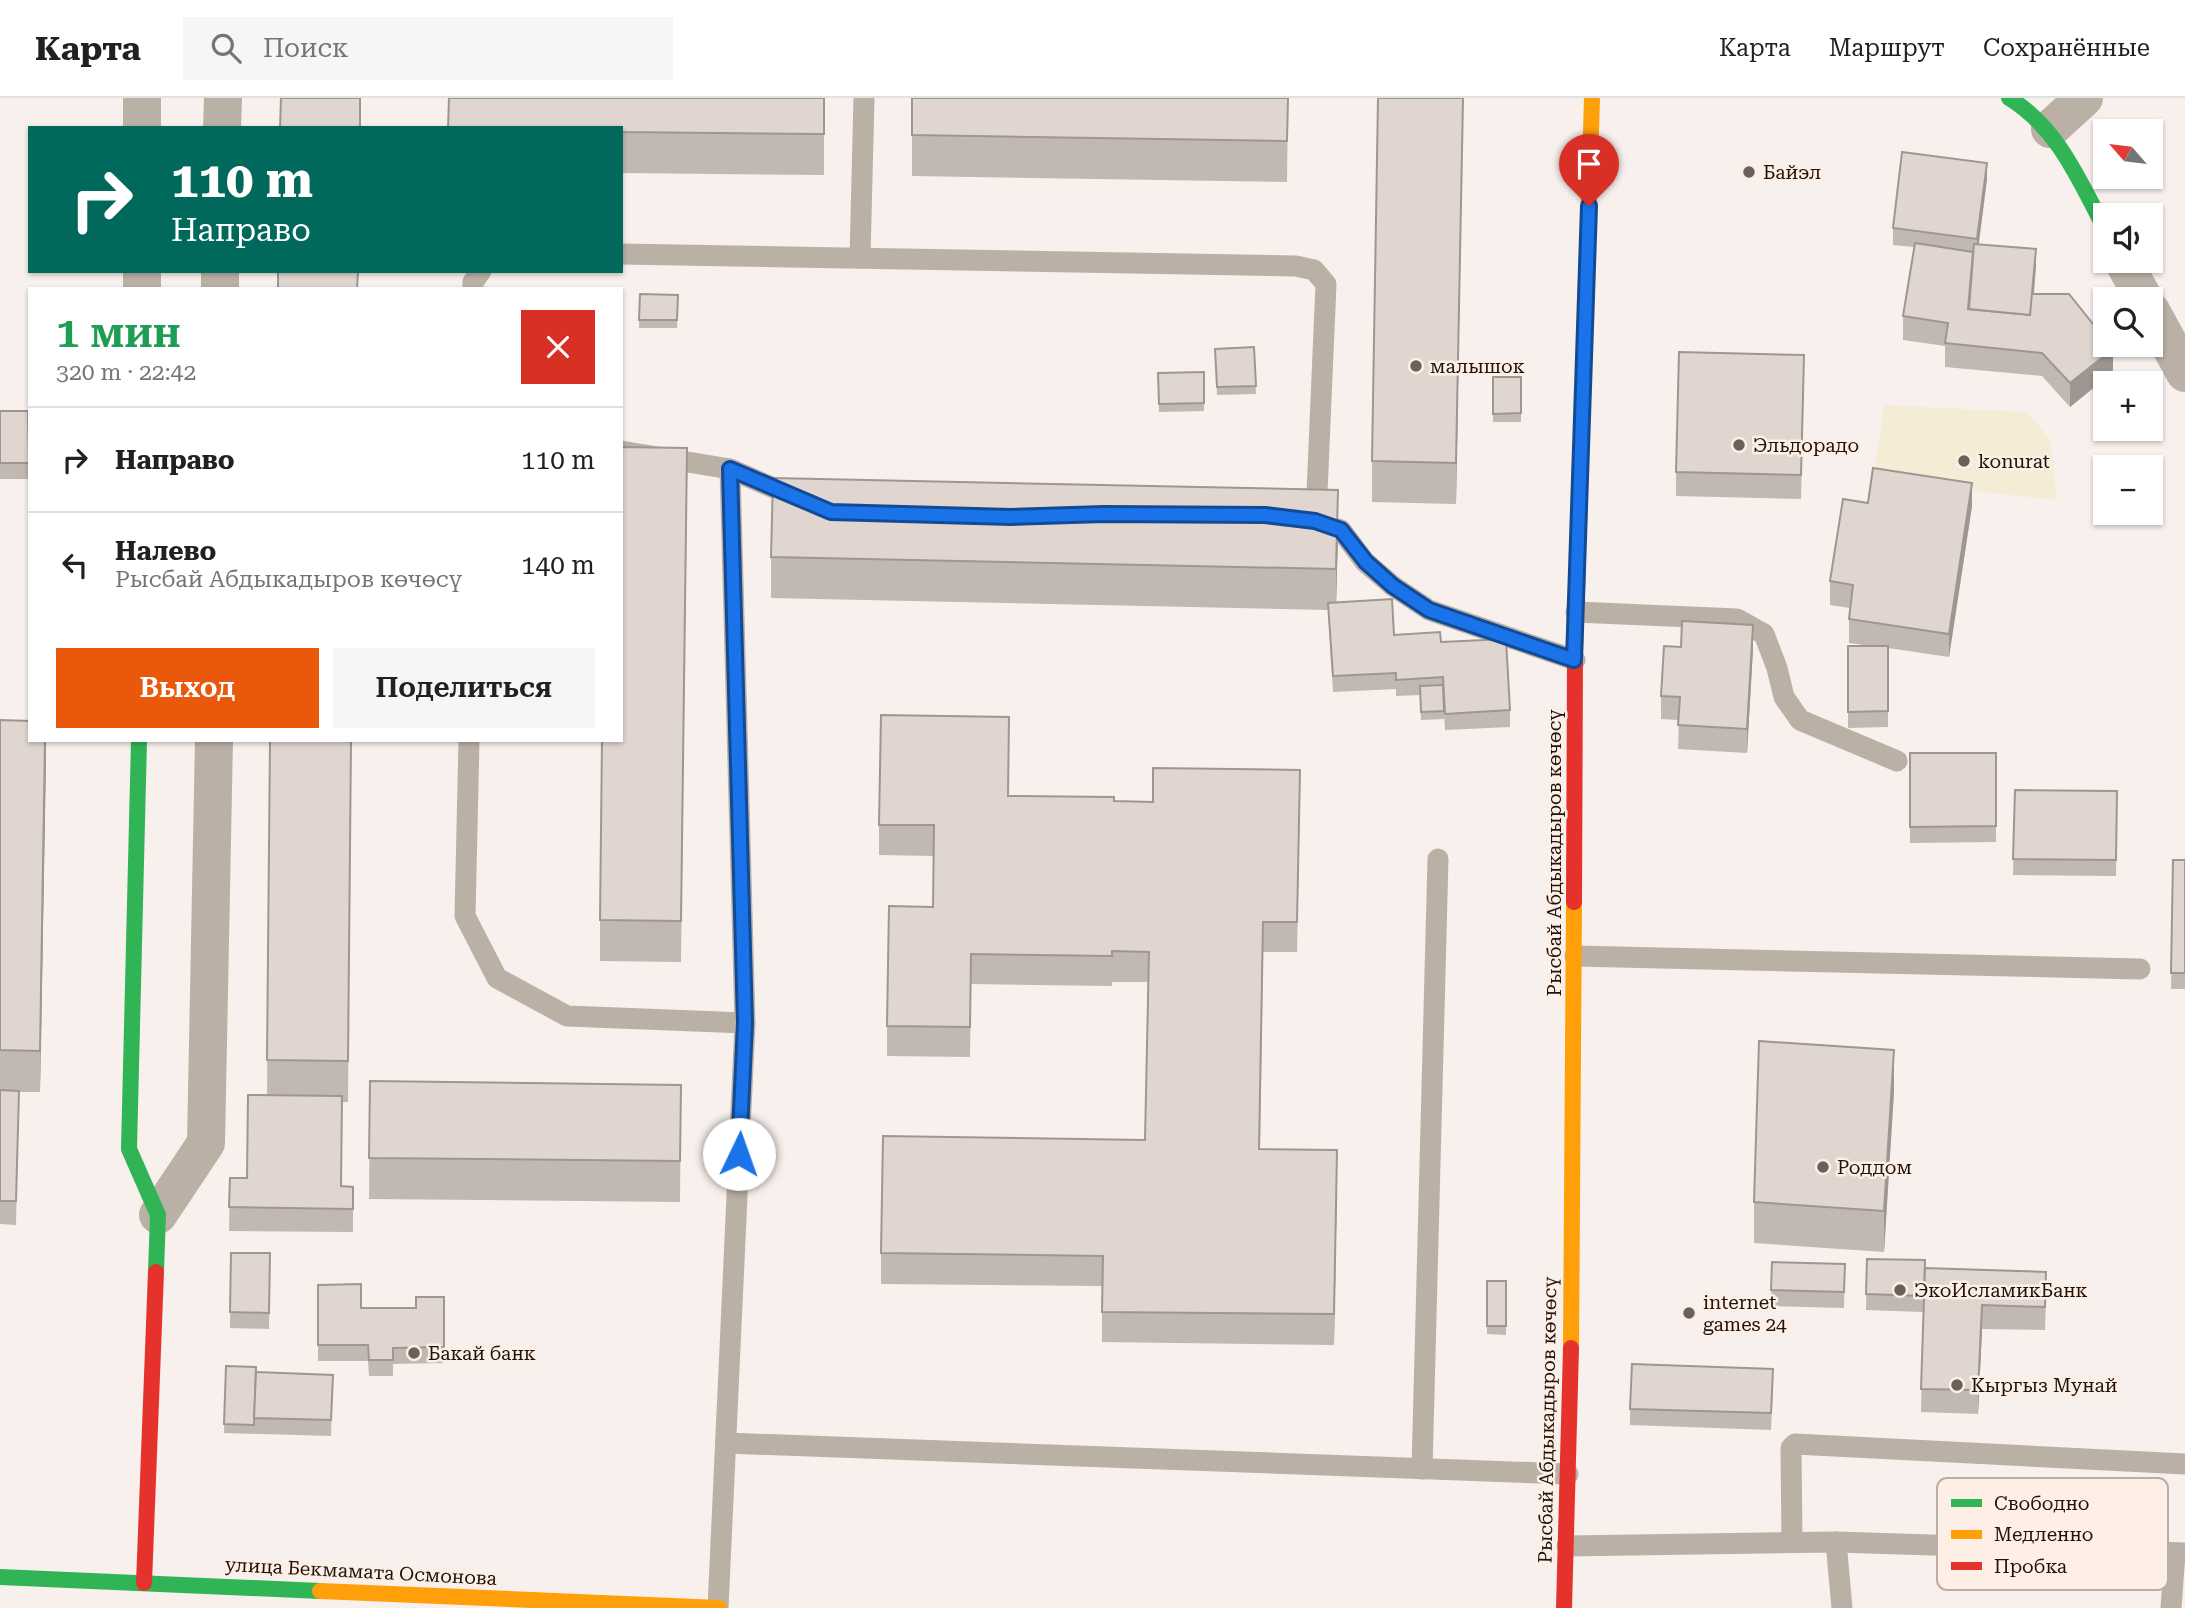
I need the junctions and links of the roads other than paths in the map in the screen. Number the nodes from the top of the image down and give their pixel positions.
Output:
1 (142, 98) edge
2 (223, 98) edge
3 (864, 98) edge
4 (1592, 98) edge
5 (2009, 98) edge
6 (2084, 98) edge
7 (142, 126) edge
8 (222, 126) edge
9 (2050, 129) junction
10 (2093, 207) edge
11 (623, 254) edge
12 (860, 258) junction
13 (2163, 333) edge
14 (2185, 373) edge
15 (623, 451) edge
16 (730, 469) junction
17 (819, 507) edge
18 (1290, 518) edge
19 (1315, 521) junction
20 (1576, 612) junction
21 (1574, 660) junction
22 (139, 742) edge
23 (214, 742) edge
24 (469, 742) edge
25 (1897, 761) dead end
26 (1438, 859) dead end
27 (1575, 956) junction
28 (2140, 969) dead end
29 (745, 1023) junction
30 (158, 1215) junction
31 (726, 1443) junction
32 (2185, 1464) edge
33 (1422, 1469) junction
34 (1568, 1474) junction
35 (1792, 1542) junction
36 (1836, 1542) junction
37 (1937, 1545) edge
38 (1567, 1546) junction
39 (2180, 1553) edge
40 (0, 1577) edge
41 (144, 1583) junction
42 (334, 1600) edge
43 (719, 1608) edge
44 (1564, 1608) edge
45 (1842, 1608) edge
46 (2171, 1608) edge

1 - 7 street
2 - 8 street
3 - 12 lane
4 - 20 main road, Рысбай Абдыкадыров көчөсү
5 - 9 main road
6 - 9 street
9 - 10 main road
11 - 12 lane
12 - 19 lane
13 - 14 street
15 - 16 lane
16 - 17 lane
16 - 29 lane
18 - 19 lane
19 - 21 lane
20 - 21 main road, Рысбай Абдыкадыров көчөсү
20 - 25 lane
21 - 27 main road, Рысбай Абдыкадыров көчөсү
22 - 30 main road
23 - 30 street
24 - 29 lane
26 - 33 lane
27 - 28 lane
27 - 34 main road, Рысбай Абдыкадыров көчөсү
29 - 31 lane
30 - 41 main road
31 - 33 lane
31 - 43 lane
32 - 35 lane
33 - 34 lane
34 - 38 main road, Рысбай Абдыкадыров көчөсү
35 - 36 lane
35 - 38 lane
36 - 37 lane
36 - 45 lane
38 - 44 main road, Рысбай Абдыкадыров көчөсү
39 - 46 lane
40 - 41 main road, улица Бекмамата Осмонова
41 - 42 main road, улица Бекмамата Осмонова
42 - 43 main road, улица Бекмамата Осмонова

